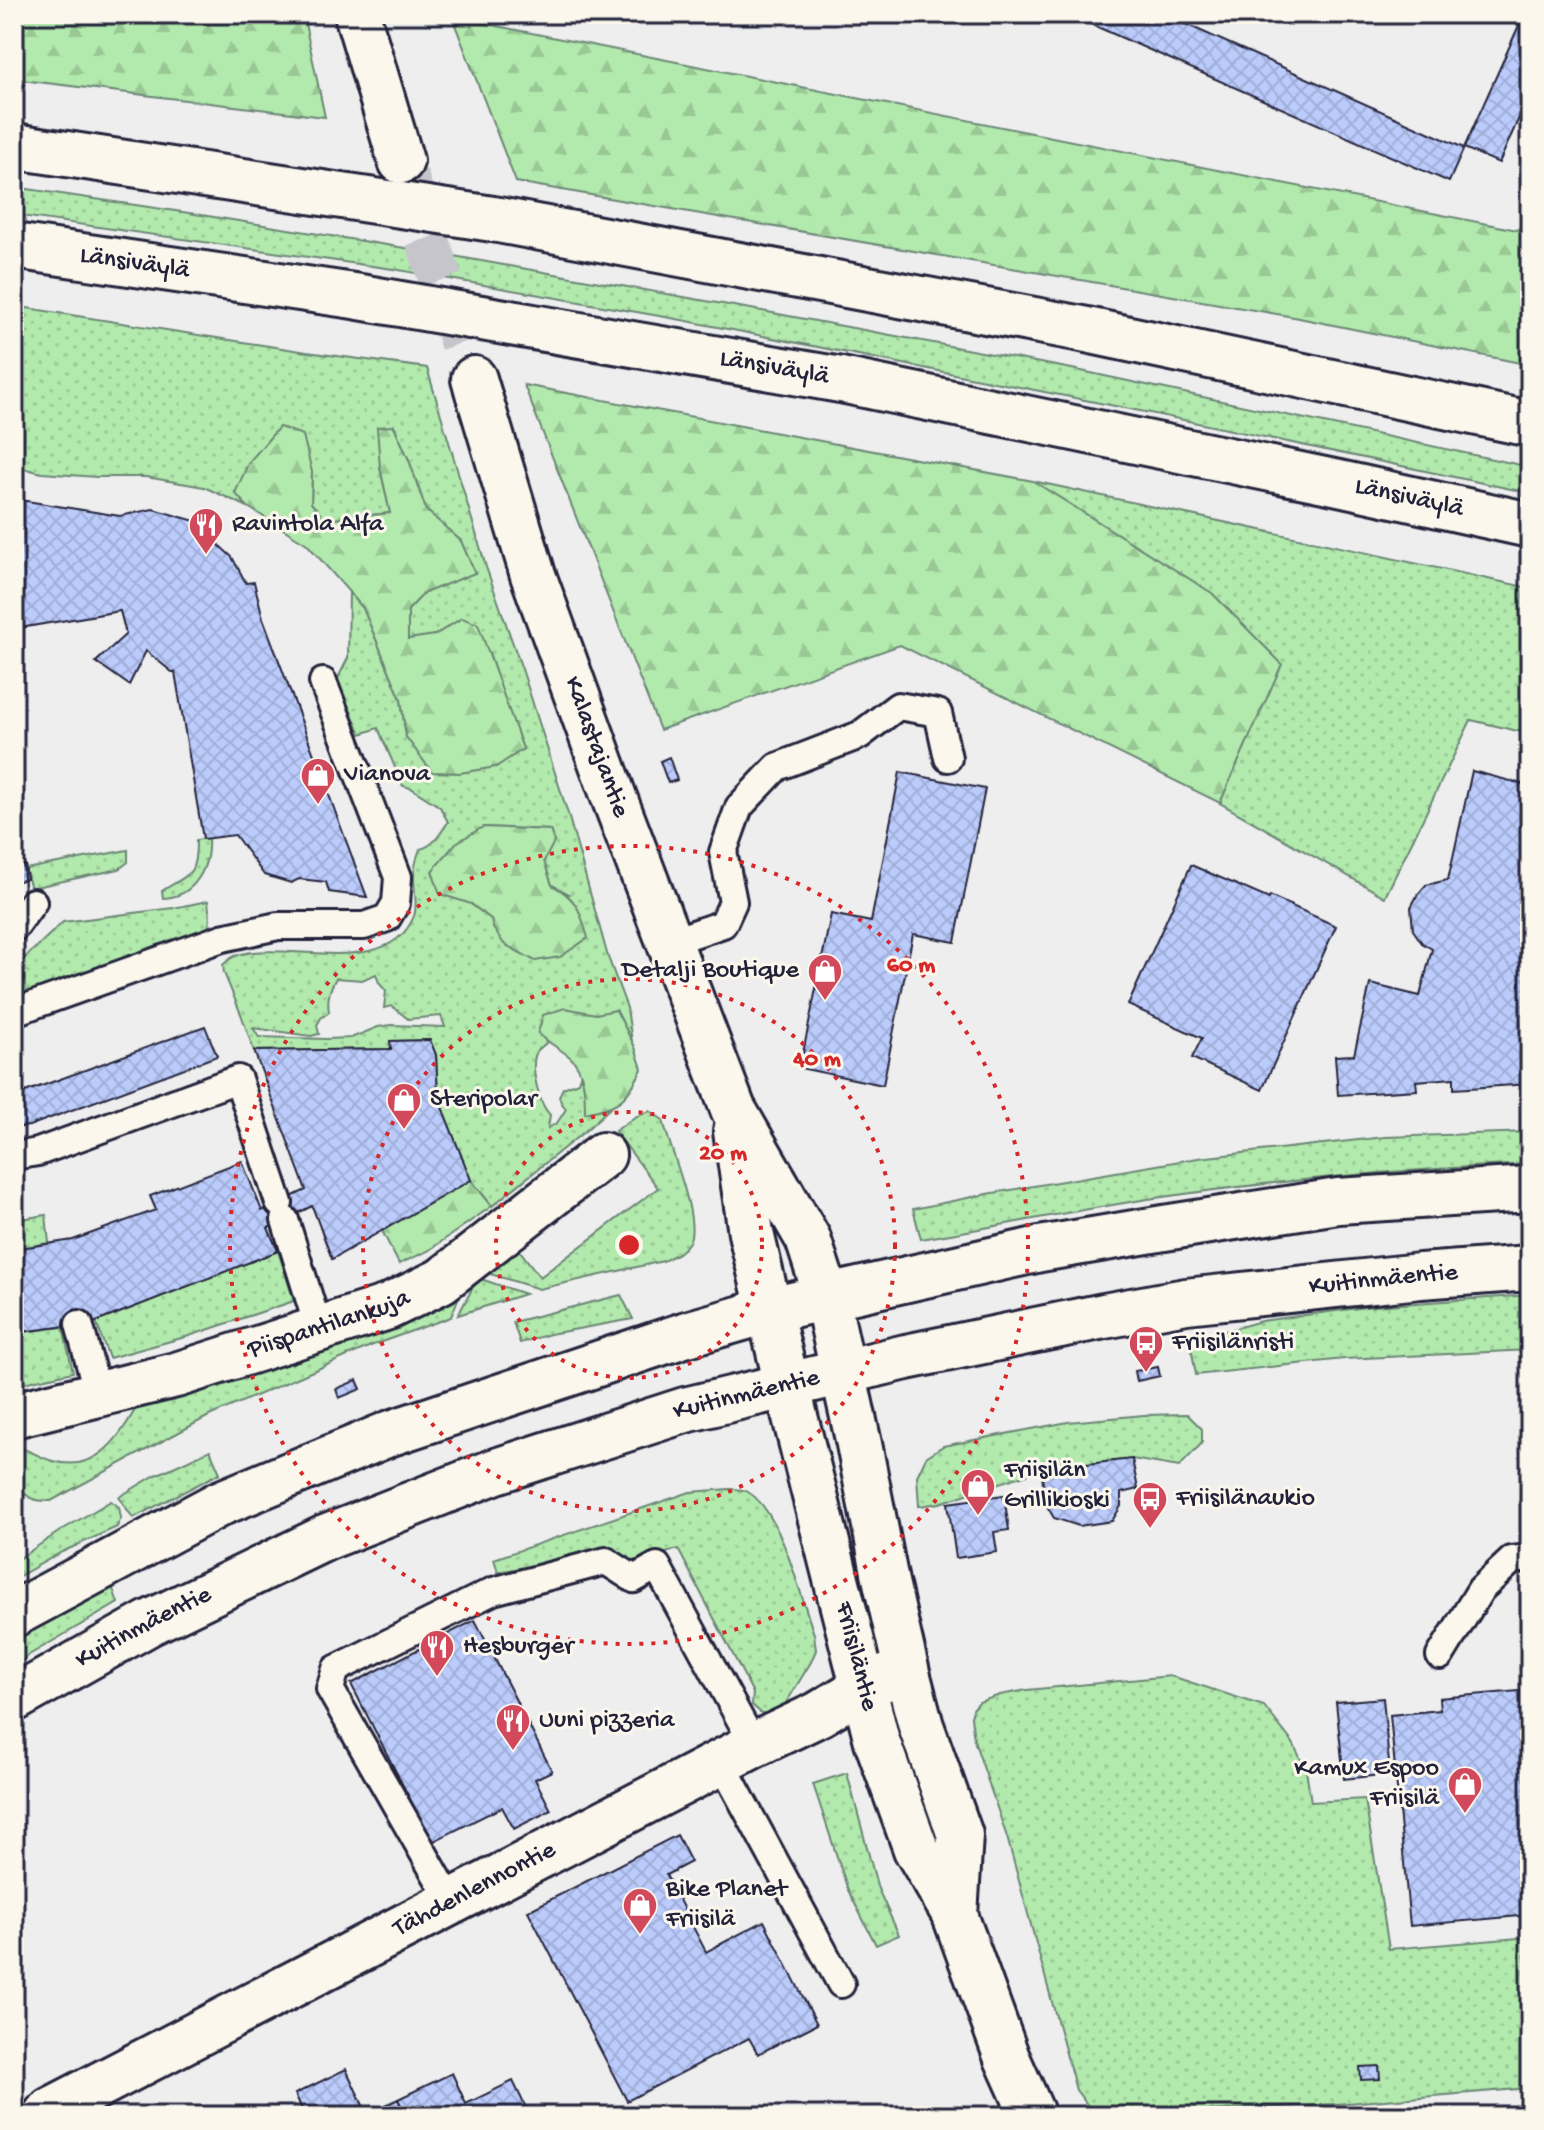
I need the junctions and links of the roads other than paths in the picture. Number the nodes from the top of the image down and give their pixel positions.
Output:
1 (357, 14) edge
2 (14, 146) edge
3 (401, 161) tunnel mouth
4 (14, 246) edge
5 (474, 379) tunnel mouth
6 (1530, 424) edge
7 (1530, 525) edge
8 (323, 682) dead end
9 (948, 758) dead end
10 (33, 902) dead end
11 (14, 928) edge
12 (670, 942) junction
13 (14, 1012) edge
14 (733, 1109) junction
15 (603, 1155) dead end
16 (14, 1156) edge
17 (1530, 1189) edge
18 (1530, 1268) edge
19 (827, 1298) junction
20 (770, 1310) junction
21 (79, 1324) dead end
22 (319, 1330) junction
23 (843, 1372) junction
24 (787, 1385) junction
25 (98, 1394) junction
26 (14, 1415) edge
27 (1530, 1558) edge
28 (14, 1614) edge
29 (1440, 1656) dead end
30 (906, 1669) junction
31 (862, 1688) junction
32 (14, 1699) edge
33 (738, 1753) junction
34 (452, 1903) junction
35 (955, 1915) junction
36 (841, 1984) dead end
37 (45, 2116) edge
38 (1033, 2116) edge

1 - 3 main road
2 - 6 main road
4 - 7 main road, Länsiväylä
5 - 12 main road, Kalastajantie
8 - 13 lane
9 - 12 lane
10 - 11 lane
12 - 14 main road, Kalastajantie
14 - 19 main road, Kalastajantie
14 - 20 main road, Kalastajantie
15 - 22 main road, Piispantilankuja
16 - 22 lane
17 - 19 main road
18 - 23 main road, Kuitinmäentie
19 - 20 main road
19 - 23 main road, Kalastajantie
20 - 24 main road, Kalastajantie
20 - 28 main road
21 - 25 lane
22 - 25 main road, Piispantilankuja
23 - 24 main road, Kuitinmäentie
23 - 30 main road, Friisiläntie
24 - 31 main road, Friisiläntie
24 - 32 main road, Kuitinmäentie
25 - 26 main road, Piispantilankuja
27 - 29 lane
30 - 31 main road, Tähdenlennontie
30 - 35 main road, Friisiläntie
31 - 33 main road, Tähdenlennontie
31 - 35 main road, Friisiläntie
33 - 34 main road, Tähdenlennontie
33 - 34 lane
33 - 36 lane
34 - 37 main road, Tähdenlennontie
35 - 38 main road, Friisiläntie

